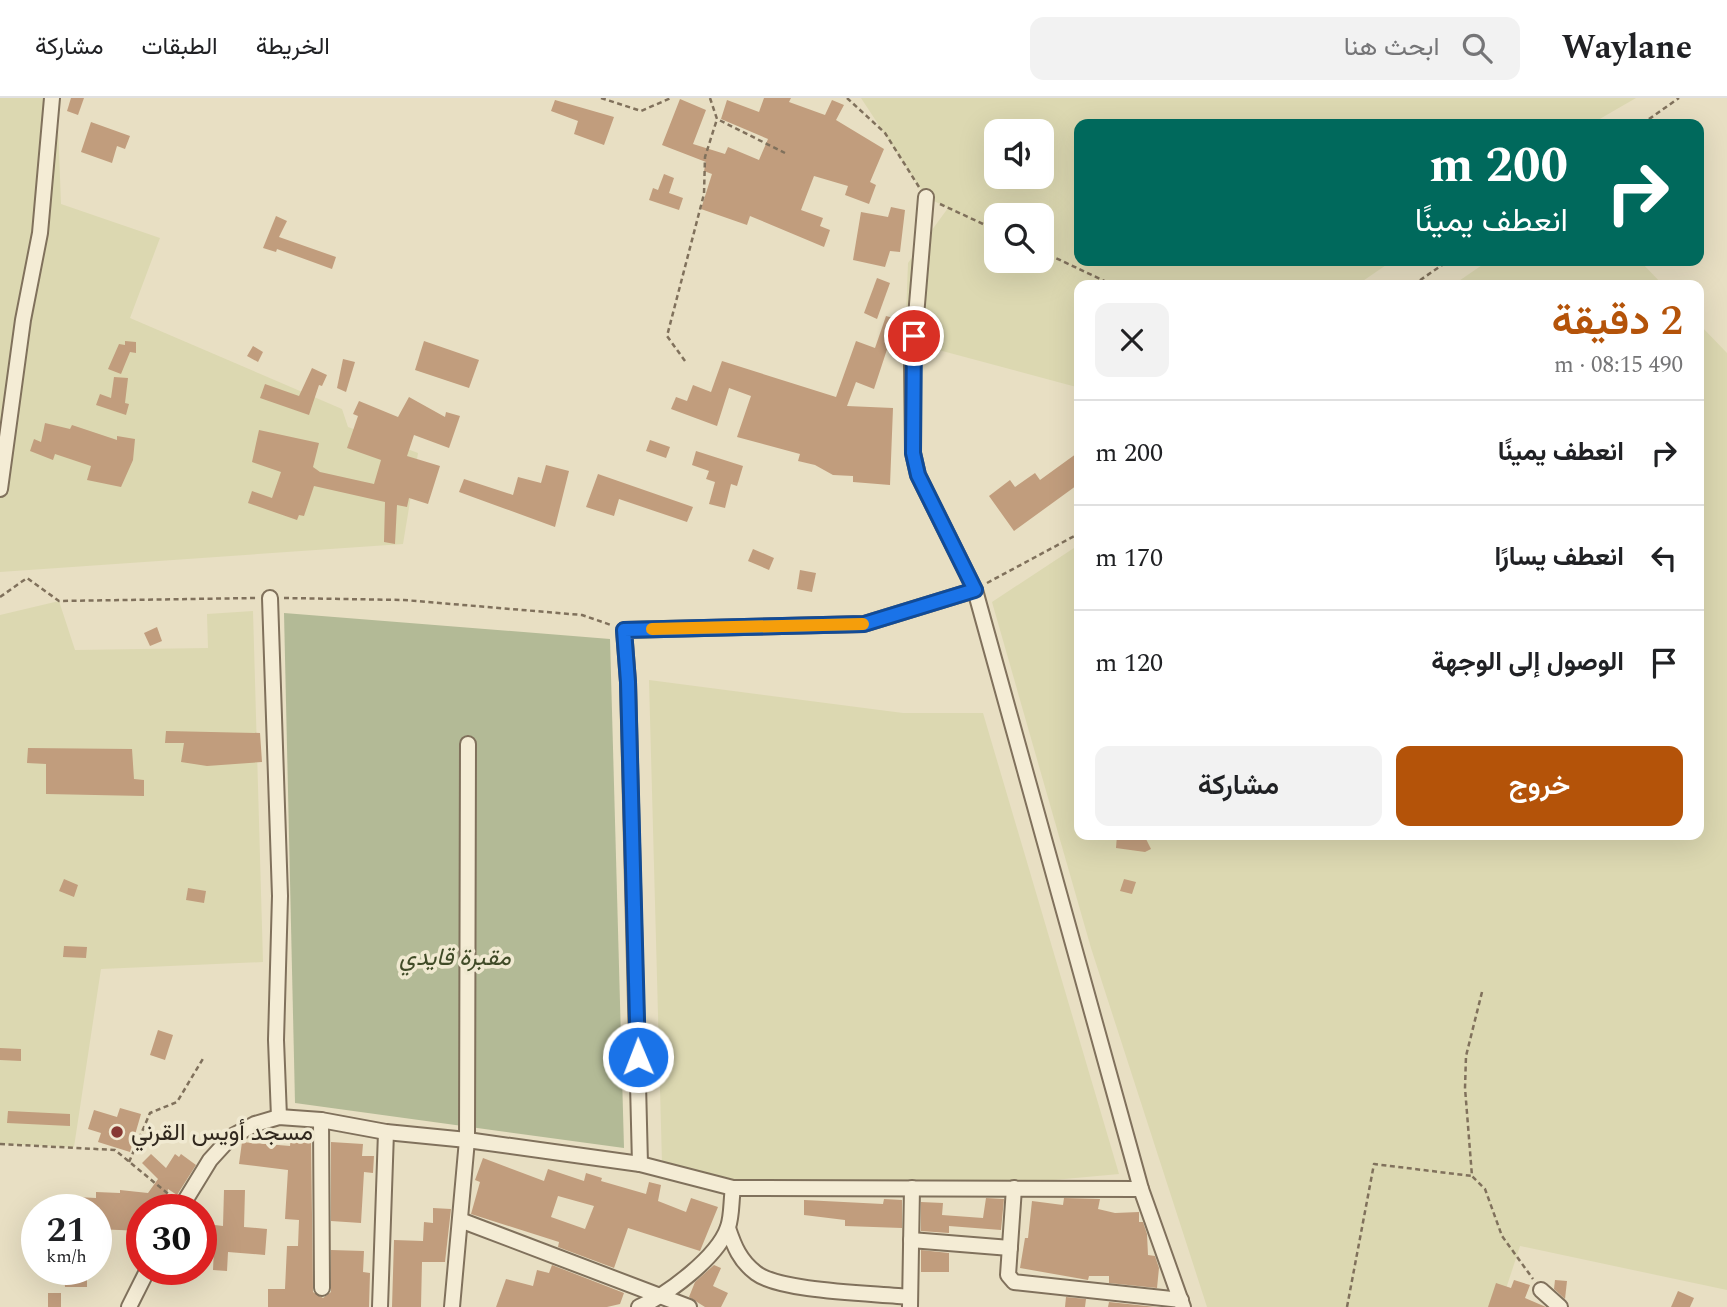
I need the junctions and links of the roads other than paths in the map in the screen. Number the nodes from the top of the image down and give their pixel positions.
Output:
1 (52, 98) edge
2 (926, 197) road end
3 (0, 489) edge
4 (975, 590) junction
5 (271, 598) road end
6 (468, 744) dead end
7 (279, 1117) junction
8 (321, 1120) junction
9 (386, 1132) junction
10 (467, 1140) junction
11 (640, 1164) junction
12 (733, 1188) junction
13 (912, 1188) junction
14 (1014, 1188) junction
15 (1141, 1189) junction
16 (189, 1194) edge
17 (460, 1220) junction
18 (728, 1228) junction
19 (911, 1240) junction
20 (1010, 1248) junction
21 (140, 1285) edge
22 (322, 1288) dead end
23 (1541, 1290) road end
24 (663, 1297) junction
25 (910, 1302) edge
26 (1182, 1303) edge
27 (129, 1307) edge
28 (380, 1307) edge
29 (452, 1307) edge
30 (639, 1307) edge
31 (689, 1307) edge
32 (1560, 1307) edge

1 - 3 street
2 - 4 street
4 - 11 street
4 - 15 street
5 - 7 street
6 - 10 street
7 - 8 street
7 - 16 street
8 - 9 street
8 - 22 street
9 - 10 street
9 - 28 street
10 - 11 street
10 - 17 street
11 - 12 street
12 - 13 street
12 - 18 street
13 - 14 street
13 - 19 street
14 - 15 street
14 - 20 street
15 - 26 street
17 - 24 street
17 - 29 street
18 - 24 street
18 - 25 street
19 - 20 street
19 - 25 street
20 - 26 street
21 - 27 street
23 - 32 street
24 - 30 street
24 - 31 street

